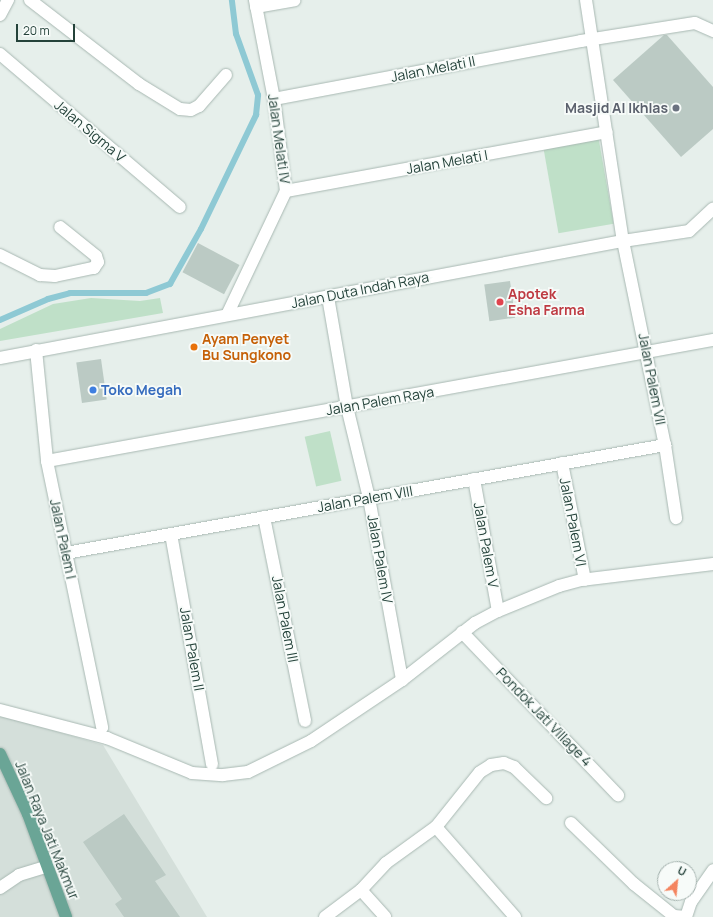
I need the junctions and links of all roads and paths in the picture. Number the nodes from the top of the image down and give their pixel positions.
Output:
1 (8, 0) edge
2 (30, 0) edge
3 (294, 0) edge
4 (586, 0) edge
5 (255, 4) edge
6 (0, 15) edge
7 (711, 26) edge
8 (592, 39) junction
9 (0, 54) edge
10 (226, 75) dead end
11 (274, 99) junction
12 (607, 132) junction
13 (286, 191) junction
14 (180, 207) dead end
15 (713, 209) edge
16 (60, 227) dead end
17 (623, 241) junction
18 (0, 255) edge
19 (328, 297) junction
20 (227, 315) junction
21 (713, 340) edge
22 (36, 350) junction
23 (646, 353) junction
24 (0, 358) edge
25 (347, 407) junction
26 (665, 445) junction
27 (46, 461) junction
28 (562, 463) junction
29 (474, 479) junction
30 (369, 498) junction
31 (264, 517) junction
32 (676, 518) dead end
33 (171, 534) junction
34 (66, 553) junction
35 (713, 564) edge
36 (585, 580) junction
37 (498, 611) junction
38 (466, 635) junction
39 (402, 680) junction
40 (0, 710) edge
41 (305, 720) dead end
42 (102, 727) dead end
43 (0, 754) edge
44 (212, 764) dead end
45 (618, 795) dead end
46 (546, 798) dead end
47 (571, 823) dead end
48 (436, 827) junction
49 (48, 866) junction
50 (713, 870) edge
51 (0, 888) edge
52 (361, 890) junction
53 (66, 917) edge
54 (325, 917) edge
55 (385, 917) edge
56 (515, 917) edge

1 - 6 street
2 - 10 street
3 - 5 street
4 - 8 street, Jalan Palem VII
5 - 11 street, Jalan Melati IV
7 - 8 street, Jalan Melati II
8 - 11 street, Jalan Melati II
8 - 12 street, Jalan Palem VII
9 - 14 street, Jalan Sigma V
11 - 13 street, Jalan Melati IV
12 - 13 street, Jalan Melati I
12 - 17 street, Jalan Palem VII
13 - 20 street, Jalan Melati IV
15 - 17 street, Jalan Duta Indah Raya
16 - 18 street
17 - 19 street, Jalan Duta Indah Raya
17 - 23 street, Jalan Palem VII
19 - 20 street, Jalan Duta Indah Raya
19 - 25 street, Jalan Palem IV
20 - 22 street, Jalan Duta Indah Raya
21 - 23 street, Jalan Palem Raya
22 - 24 street, Jalan Duta Indah Raya
22 - 27 street, Jalan Palem I
23 - 25 street, Jalan Palem Raya
23 - 26 street, Jalan Palem VII
25 - 27 street, Jalan Palem Raya
25 - 30 street, Jalan Palem IV
26 - 28 street, Jalan Palem VIII
26 - 32 street, Jalan Palem VII
27 - 34 street, Jalan Palem I
28 - 29 street, Jalan Palem VIII
28 - 36 street, Jalan Palem VI
29 - 30 street, Jalan Palem VIII
29 - 37 street, Jalan Palem V
30 - 31 street, Jalan Palem VIII
30 - 39 street, Jalan Palem IV
31 - 33 street, Jalan Palem VIII
31 - 41 street, Jalan Palem III
33 - 34 street, Jalan Palem VIII
33 - 44 street, Jalan Palem II
34 - 42 street, Jalan Palem I
35 - 36 street
36 - 37 street
37 - 38 street
38 - 39 street
38 - 45 street, Pondok Jati Village 4
39 - 40 street
43 - 49 main road, Jalan Raya Jati Makmur
46 - 48 street
47 - 50 street
48 - 52 street
48 - 56 street
49 - 51 street
49 - 53 main road, Jalan Raya Jati Makmur
52 - 54 street
52 - 55 street

